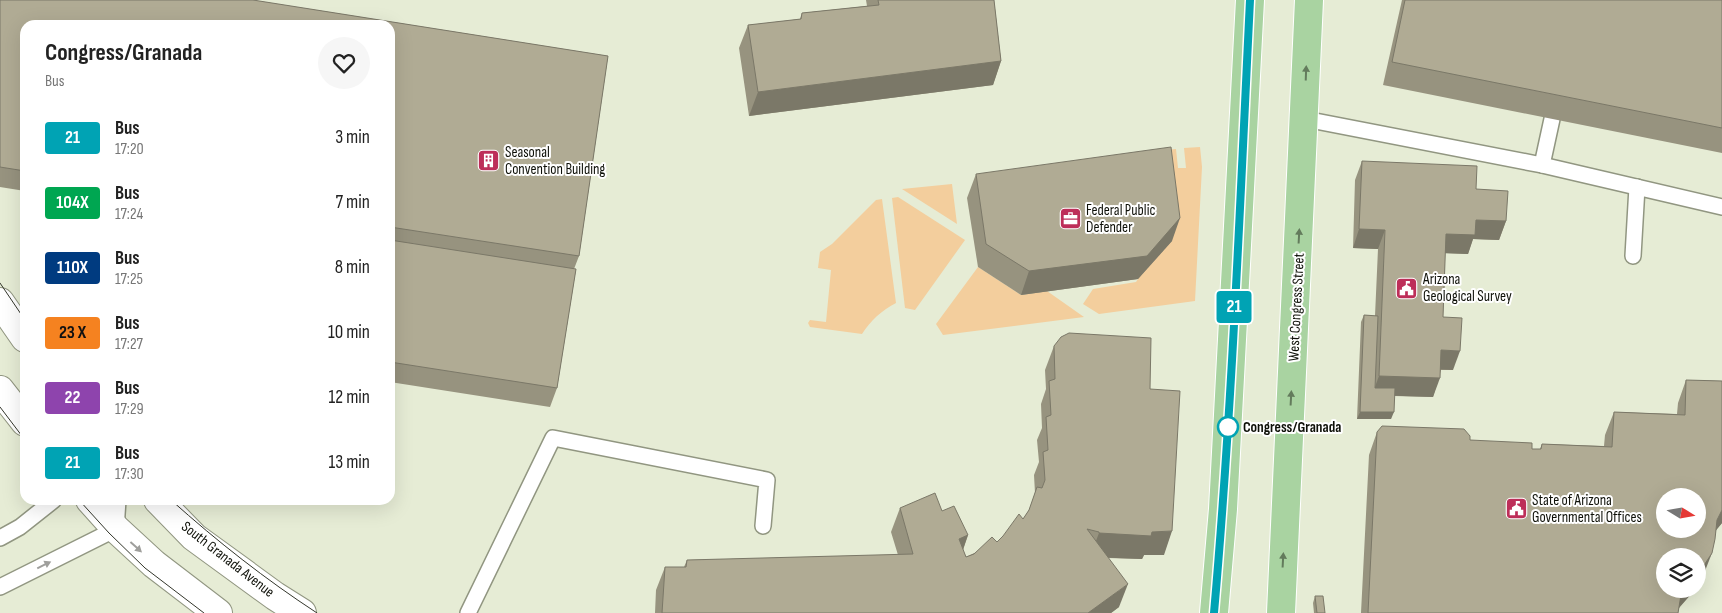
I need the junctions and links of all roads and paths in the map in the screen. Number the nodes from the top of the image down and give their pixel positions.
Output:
1 (1250, 0) edge
2 (1309, 0) edge
3 (1304, 119) junction
4 (1552, 119) dead end
5 (1542, 165) junction
6 (1637, 187) junction
7 (1722, 207) edge
8 (1633, 256) dead end
9 (0, 302) edge
10 (20, 331) edge
11 (0, 390) edge
12 (20, 416) edge
13 (48, 505) edge
14 (94, 505) edge
15 (118, 505) edge
16 (163, 505) edge
17 (763, 526) dead end
18 (116, 529) junction
19 (0, 538) edge
20 (0, 587) edge
21 (218, 613) edge
22 (302, 613) edge
23 (468, 613) edge
24 (1214, 613) edge
25 (1281, 613) edge

1 - 24 main road
3 -> 2 main road, West Congress Street
3 - 5 lane
25 -> 3 main road, West Congress Street
4 - 5 lane
5 - 6 lane
6 - 7 lane
6 - 8 lane
9 - 10 street
11 - 12 street
13 - 19 lane
14 - 18 street
15 - 18 lane
16 - 22 street, South Granada Avenue
17 - 23 lane
20 -> 18 lane
18 -> 21 street

